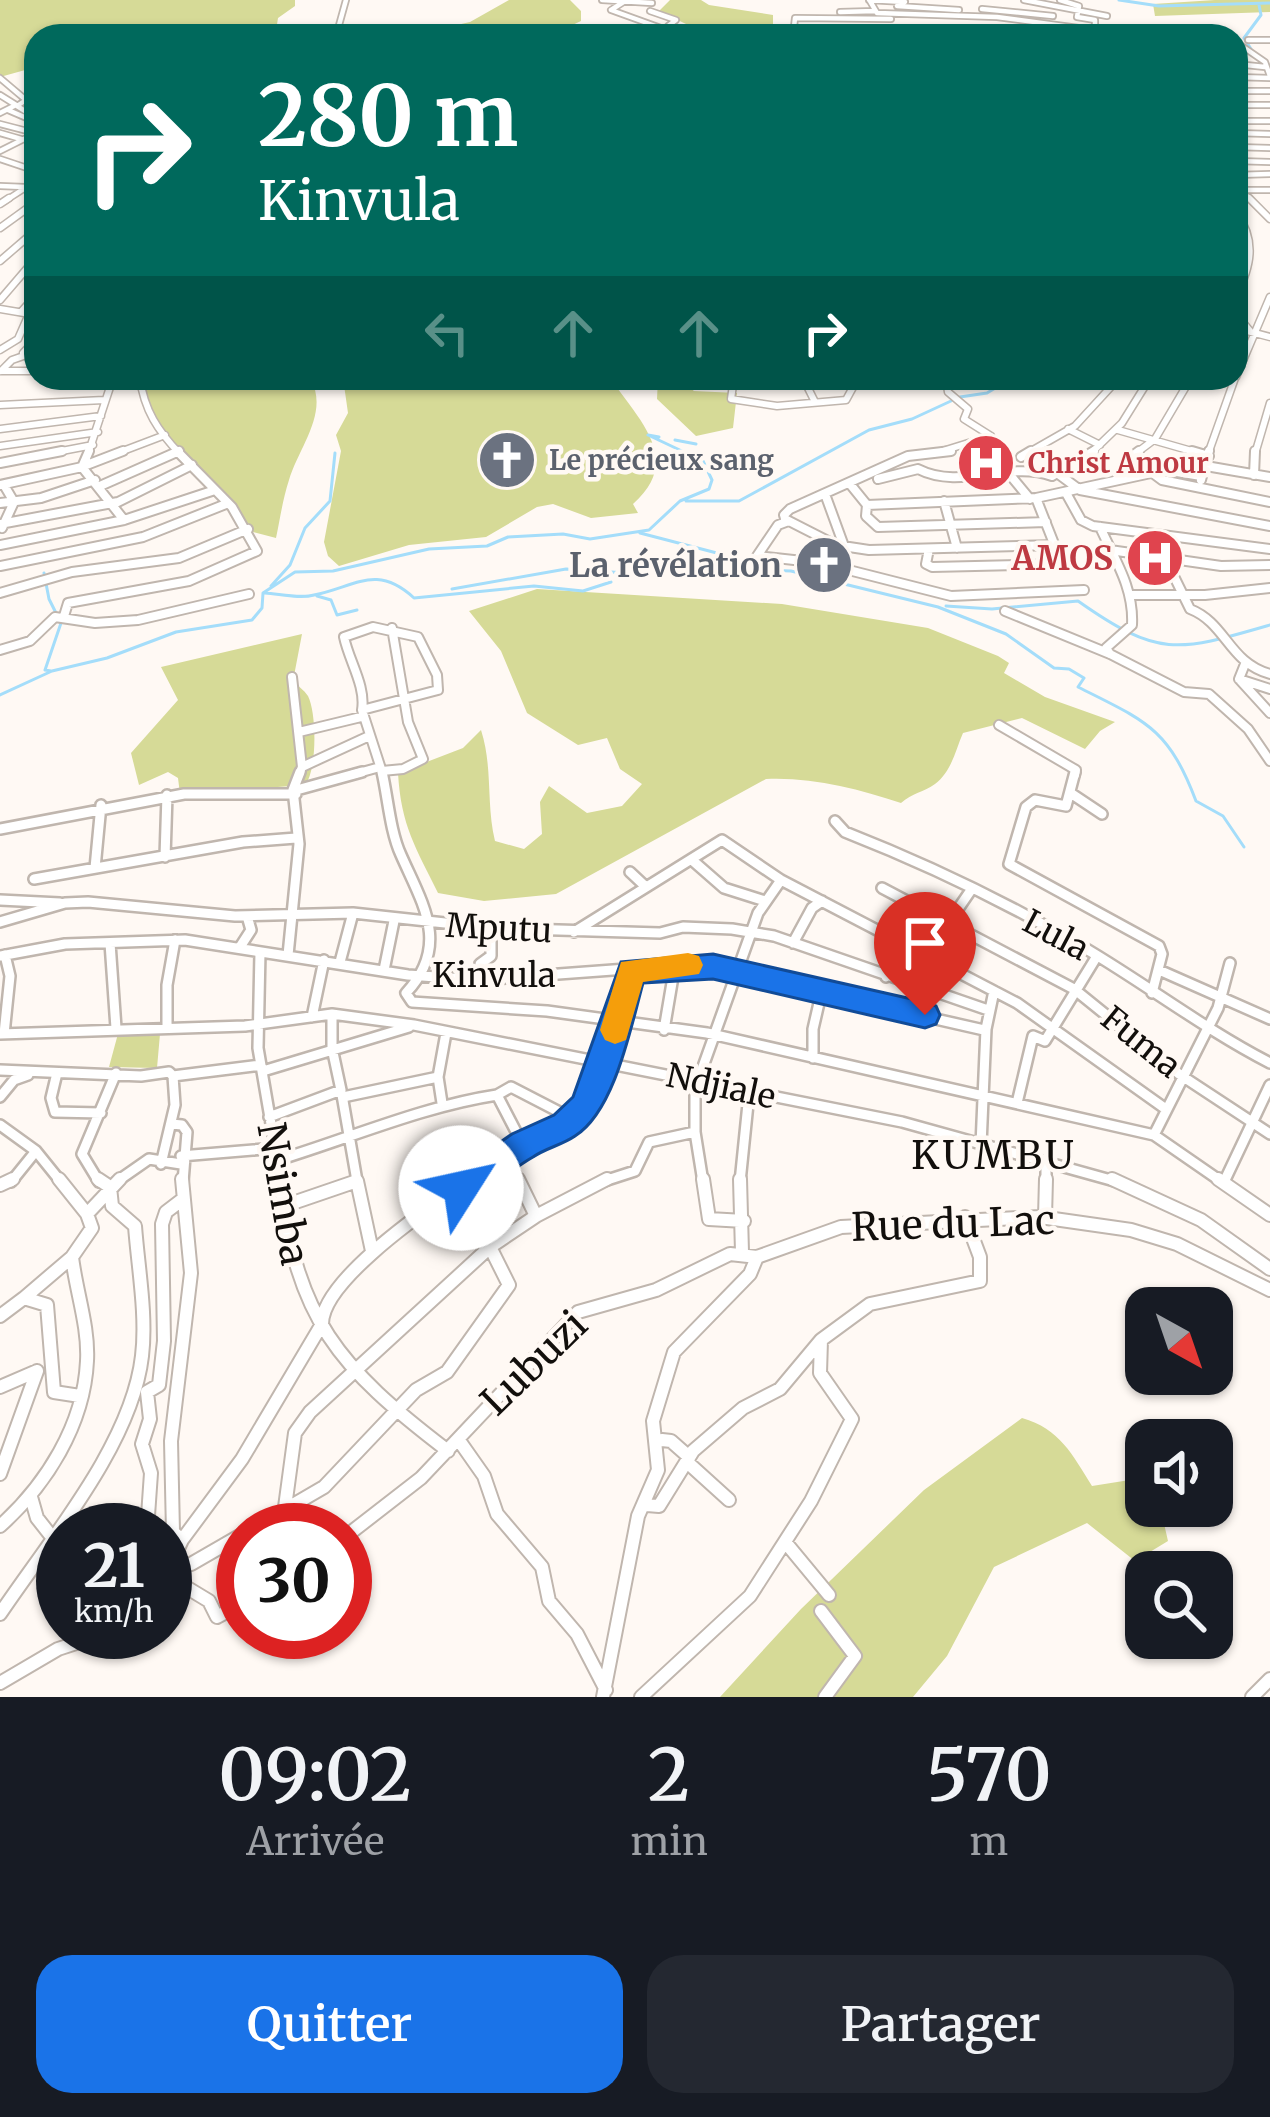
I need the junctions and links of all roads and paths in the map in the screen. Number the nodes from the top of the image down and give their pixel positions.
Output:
1 (602, 0) edge
2 (870, 0) edge
3 (880, 0) edge
4 (926, 0) edge
5 (995, 0) edge
6 (1024, 0) edge
7 (1060, 0) edge
8 (625, 1) edge
9 (651, 1) edge
10 (912, 1) edge
11 (976, 2) edge
12 (925, 9) junction
13 (994, 9) junction
14 (1080, 10) junction
15 (650, 11) junction
16 (874, 11) junction
17 (957, 12) junction
18 (983, 12) junction
19 (908, 15) junction
20 (840, 16) junction
21 (1053, 16) dead end
22 (1106, 16) dead end
23 (641, 18) junction
24 (824, 20) junction
25 (654, 24) edge
26 (661, 24) edge
27 (671, 24) edge
28 (795, 24) edge
29 (826, 24) edge
30 (836, 24) edge
31 (924, 24) edge
32 (1067, 24) edge
33 (1094, 24) edge
34 (1248, 40) dead end
35 (1270, 40) edge
36 (1248, 50) edge
37 (1248, 52) edge
38 (1252, 52) junction
39 (1267, 63) edge
40 (1270, 77) edge
41 (0, 95) edge
42 (24, 101) edge
43 (17, 105) junction
44 (24, 110) edge
45 (4, 111) edge
46 (0, 133) edge
47 (24, 138) edge
48 (21, 139) junction
49 (0, 155) edge
50 (24, 161) edge
51 (16, 164) junction
52 (24, 167) edge
53 (2, 170) edge
54 (1248, 197) edge
55 (1270, 219) edge
56 (1248, 227) edge
57 (24, 240) edge
58 (0, 261) edge
59 (1248, 267) edge
60 (24, 269) edge
61 (17, 276) junction
62 (4, 278) dead end
63 (1270, 297) edge
64 (0, 300) edge
65 (24, 325) edge
66 (1248, 328) edge
67 (1248, 331) edge
68 (1252, 332) junction
69 (1270, 337) edge
70 (1248, 344) edge
71 (0, 352) edge
72 (108, 390) edge
73 (140, 390) edge
74 (732, 390) edge
75 (811, 390) edge
76 (851, 390) edge
77 (948, 390) edge
78 (1107, 390) edge
79 (1143, 390) edge
80 (1184, 390) edge
81 (1229, 390) edge
82 (104, 400) junction
83 (815, 402) junction
84 (1270, 404) edge
85 (0, 405) edge
86 (100, 416) junction
87 (0, 429) edge
88 (1068, 429) junction
89 (1118, 430) junction
90 (98, 432) junction
91 (165, 434) junction
92 (1153, 442) junction
93 (93, 445) junction
94 (1100, 445) junction
95 (0, 446) edge
96 (179, 451) junction
97 (1209, 456) junction
98 (1022, 457) dead end
99 (0, 463) edge
100 (192, 465) junction
101 (83, 466) junction
102 (1206, 466) junction
103 (1057, 473) junction
104 (1010, 475) junction
105 (1154, 475) junction
106 (1202, 476) junction
107 (1254, 476) junction
108 (1270, 477) edge
109 (878, 479) dead end
110 (98, 483) junction
111 (850, 484) junction
112 (2, 485) edge
113 (1201, 488) junction
114 (215, 490) junction
115 (1080, 490) junction
116 (1066, 493) junction
117 (825, 494) junction
118 (1223, 494) junction
119 (1033, 499) junction
120 (113, 501) junction
121 (944, 501) junction
122 (14, 502) junction
123 (1270, 502) edge
124 (0, 503) edge
125 (226, 503) junction
126 (867, 505) junction
127 (1210, 516) junction
128 (1222, 518) junction
129 (785, 519) junction
130 (124, 520) junction
131 (1046, 521) junction
132 (950, 523) junction
133 (1, 526) edge
134 (1270, 526) edge
135 (1100, 527) junction
136 (248, 529) junction
137 (1206, 539) junction
138 (0, 545) edge
139 (1055, 545) junction
140 (844, 546) junction
141 (957, 548) junction
142 (929, 549) junction
143 (1270, 549) edge
144 (1110, 550) junction
145 (1163, 554) junction
146 (1270, 565) edge
147 (0, 566) edge
148 (1270, 587) edge
149 (1084, 590) dead end
150 (0, 593) edge
151 (248, 594) dead end
152 (1132, 595) junction
153 (1183, 596) junction
154 (1005, 611) dead end
155 (60, 616) junction
156 (392, 628) junction
157 (0, 650) edge
158 (1110, 654) junction
159 (1245, 664) junction
160 (1270, 674) edge
161 (292, 677) dead end
162 (1239, 679) junction
163 (1270, 689) edge
164 (401, 699) junction
165 (361, 711) junction
166 (1270, 713) edge
167 (999, 724) dead end
168 (298, 732) junction
169 (367, 737) junction
170 (1270, 760) edge
171 (302, 767) junction
172 (381, 769) junction
173 (295, 792) junction
174 (1072, 794) junction
175 (166, 795) junction
176 (101, 805) junction
177 (1102, 814) dead end
178 (836, 821) dead end
179 (0, 829) edge
180 (296, 838) junction
181 (165, 857) junction
182 (692, 860) junction
183 (95, 868) junction
184 (630, 872) dead end
185 (34, 879) dead end
186 (781, 880) junction
187 (646, 887) junction
188 (882, 888) dead end
189 (971, 890) junction
190 (0, 900) edge
191 (30, 900) junction
192 (822, 901) junction
193 (765, 902) junction
194 (65, 903) junction
195 (353, 913) junction
196 (292, 914) junction
197 (247, 916) junction
198 (6, 920) edge
199 (394, 921) junction
200 (949, 922) junction
201 (430, 924) junction
202 (491, 928) junction
203 (574, 932) junction
204 (753, 932) junction
205 (175, 940) junction
206 (110, 943) junction
207 (793, 943) junction
208 (906, 944) junction
209 (241, 947) junction
210 (260, 952) junction
211 (3, 955) edge
212 (288, 955) junction
213 (1097, 956) junction
214 (324, 960) junction
215 (932, 960) junction
216 (340, 962) junction
217 (1230, 963) dead end
218 (675, 965) junction
219 (384, 970) junction
220 (1159, 970) junction
221 (632, 971) junction
222 (740, 973) junction
223 (422, 976) junction
224 (886, 977) junction
225 (479, 980) junction
226 (1074, 989) junction
227 (823, 990) junction
228 (994, 991) junction
229 (1152, 993) junction
230 (1225, 999) junction
231 (988, 1010) junction
232 (332, 1014) junction
233 (312, 1017) junction
234 (1270, 1019) edge
235 (619, 1020) junction
236 (254, 1023) junction
237 (414, 1025) junction
238 (167, 1026) junction
239 (116, 1028) junction
240 (664, 1030) junction
241 (984, 1030) junction
242 (1054, 1030) junction
243 (1206, 1030) junction
244 (446, 1033) junction
245 (2, 1034) edge
246 (715, 1037) junction
247 (332, 1048) junction
248 (813, 1058) junction
249 (605, 1060) junction
250 (1270, 1063) edge
251 (262, 1068) junction
252 (0, 1070) edge
253 (57, 1073) junction
254 (116, 1073) junction
255 (38, 1074) junction
256 (1179, 1074) junction
257 (173, 1076) junction
258 (438, 1077) junction
259 (699, 1083) junction
260 (1270, 1085) edge
261 (342, 1094) junction
262 (748, 1094) junction
263 (983, 1094) junction
264 (497, 1095) junction
265 (0, 1097) edge
266 (442, 1102) junction
267 (1017, 1103) junction
268 (1163, 1107) junction
269 (101, 1113) junction
270 (269, 1118) junction
271 (573, 1119) junction
272 (1252, 1123) junction
273 (171, 1124) junction
274 (0, 1125) edge
275 (695, 1132) junction
276 (1270, 1134) edge
277 (1154, 1135) junction
278 (351, 1139) junction
279 (523, 1144) junction
280 (981, 1145) junction
281 (36, 1151) junction
282 (277, 1154) junction
283 (506, 1156) junction
284 (181, 1160) junction
285 (1046, 1161) junction
286 (160, 1164) junction
287 (358, 1181) junction
288 (1223, 1183) junction
289 (0, 1185) edge
290 (110, 1187) junction
291 (182, 1199) junction
292 (281, 1207) junction
293 (1268, 1210) edge
294 (87, 1214) junction
295 (536, 1216) junction
296 (965, 1217) junction
297 (1045, 1217) junction
298 (744, 1221) junction
299 (490, 1247) junction
300 (372, 1251) junction
301 (742, 1252) junction
302 (72, 1257) junction
303 (757, 1257) junction
304 (1270, 1269) edge
305 (1270, 1290) edge
306 (24, 1298) junction
307 (0, 1316) edge
308 (322, 1324) junction
309 (821, 1340) junction
310 (52, 1362) junction
311 (37, 1371) junction
312 (359, 1372) junction
313 (1, 1387) edge
314 (80, 1396) junction
315 (395, 1412) junction
316 (662, 1440) junction
317 (453, 1445) junction
318 (688, 1459) junction
319 (0, 1474) edge
320 (32, 1497) junction
321 (729, 1500) dead end
322 (0, 1503) edge
323 (74, 1503) edge
324 (149, 1503) edge
325 (171, 1503) edge
326 (287, 1503) edge
327 (297, 1503) edge
328 (647, 1505) junction
329 (36, 1511) edge
330 (372, 1514) edge
331 (5, 1521) edge
332 (192, 1526) edge
333 (786, 1543) junction
334 (36, 1561) edge
335 (192, 1590) edge
336 (829, 1595) dead end
337 (821, 1611) dead end
338 (216, 1613) edge
339 (0, 1614) edge
340 (41, 1659) edge
341 (1270, 1678) edge
342 (0, 1683) edge
343 (604, 1694) edge
344 (640, 1697) edge
345 (825, 1697) edge
346 (1252, 1697) edge

1 - 8 street
2 - 3 street
2 - 16 street
3 - 10 street
4 - 17 street
5 - 13 street
6 - 14 street
7 - 14 street
8 - 9 street
8 - 23 street
9 - 15 street
10 - 12 street
11 - 18 street
12 - 17 street
12 - 19 street
13 - 18 street
13 - 21 street
14 - 22 street
14 - 33 street
15 - 23 street
15 - 27 street
16 - 19 street
16 - 20 street
17 - 18 street
17 - 19 street
18 - 32 street
20 - 24 street
20 - 30 street
20 - 31 street
23 - 25 street
23 - 26 street
24 - 28 street
24 - 29 street
34 - 35 street
36 - 38 street
37 - 38 street
38 - 39 street
39 - 40 street
41 - 43 street
42 - 43 street
43 - 44 street
43 - 45 street
46 - 48 street
47 - 48 street
48 - 49 street
49 - 51 street
50 - 51 street
51 - 52 street
51 - 53 street
54 - 55 street
56 - 59 street
57 - 58 street
60 - 61 street
61 - 62 street
61 - 64 street
63 - 68 street
65 - 71 street
66 - 68 street
67 - 68 street
68 - 69 street
68 - 70 street
72 - 82 street
73 - 91 street
74 - 83 street
75 - 83 street
76 - 83 street
77 - 111 street
78 - 88 street
79 - 89 street
80 - 92 street
81 - 97 street
82 - 85 street
82 - 86 street
84 - 107 street
86 - 87 street
86 - 90 street
88 - 94 street
88 - 98 street
89 - 92 street
89 - 94 street
90 - 93 street
90 - 95 street
91 - 96 street
91 - 101 street
92 - 97 street
92 - 105 street
93 - 99 street
93 - 101 street
94 - 103 street
96 - 100 street
96 - 110 street
97 - 102 street
100 - 114 street
100 - 120 street
101 - 110 street
101 - 112 street
102 - 106 street
102 - 107 street
103 - 104 street
103 - 115 street
104 - 109 street
104 - 119 street
105 - 106 street
105 - 113 street
105 - 115 street
106 - 113 street
107 - 108 street
110 - 120 street
110 - 122 street
111 - 117 street
111 - 126 street
112 - 122 street
113 - 118 street
114 - 125 street
114 - 130 street
115 - 116 street
115 - 127 street
116 - 119 street
116 - 135 street
117 - 129 street
117 - 140 street
118 - 123 street
118 - 128 street
119 - 121 street
119 - 131 street
120 - 130 street
120 - 133 street
121 - 126 street
121 - 132 street
122 - 124 street
122 - 133 street
125 - 136 street
125 - 147 street
126 - 132 street
127 - 128 street
127 - 137 street
128 - 134 street
129 - 140 street
129 - 149 street
130 - 138 street
131 - 132 street
131 - 139 street
132 - 141 street
135 - 137 street
135 - 144 street
136 - 150 street
136 - 155 street
137 - 143 street
139 - 141 street
139 - 142 street
140 - 142 street
141 - 142 street
144 - 145 street
144 - 152 street
145 - 146 street
145 - 153 street
148 - 153 street
151 - 155 street
152 - 153 street
152 - 158 street
153 - 159 street
154 - 158 street
155 - 157 street
156 - 164 street
156 - 164 street
156 - 165 street
158 - 170 street
159 - 160 street
159 - 162 street
161 - 168 street
162 - 163 street
162 - 166 street
164 - 165 street
164 - 172 street
165 - 168 street
165 - 169 street
167 - 174 street
168 - 171 street
169 - 171 street
169 - 172 street
171 - 173 street
172 - 173 street
172 - 201 street
173 - 175 street
173 - 180 street
174 - 177 street
174 - 220 street
175 - 176 street
175 - 181 street
176 - 179 street
176 - 183 street
178 - 189 street, Lula
180 - 181 street
180 - 196 street
181 - 183 street
182 - 186 street
182 - 187 street
182 - 193 street
183 - 185 street
184 - 187 street
186 - 192 street
186 - 193 street
187 - 203 street
188 - 200 street, Fuma
189 - 200 street
189 - 213 street, Lula
190 - 191 street
191 - 194 street
191 - 198 street
192 - 207 street
192 - 208 street
193 - 204 street
194 - 197 street, Mputu
194 - 198 street, Mputu
195 - 196 street, Mputu
195 - 199 street, Mputu
195 - 216 street
196 - 197 street, Mputu
196 - 212 street
197 - 209 street
199 - 201 street, Mputu
199 - 219 street
200 - 215 street
200 - 226 street, Fuma
201 - 202 street, Mputu
201 - 223 street
202 - 203 street, Mputu
202 - 225 street
203 - 204 street, Mputu
204 - 207 street, Mputu
204 - 222 street
205 - 206 street, Kinvula
205 - 209 street, Kinvula
205 - 238 street
206 - 211 street, Kinvula
206 - 239 street
207 - 224 street, Mputu
208 - 215 street
208 - 224 street
209 - 210 street, Kinvula
210 - 212 street, Kinvula
210 - 236 street, Nsimba
211 - 245 street
212 - 214 street, Kinvula
213 - 226 street
213 - 229 street, Lula
214 - 216 street, Kinvula
214 - 233 street
215 - 228 street
216 - 219 street, Kinvula
217 - 230 street
218 - 221 street, Kinvula
218 - 222 street, Kinvula
218 - 240 street
219 - 223 street, Kinvula
220 - 229 street
220 - 230 street
221 - 225 street, Kinvula
221 - 235 street
222 - 227 street, Kinvula
222 - 246 street
223 - 225 street, Kinvula
223 - 235 street
224 - 231 street, Mputu
226 - 242 street
226 - 256 street, Fuma
227 - 241 street, Kinvula
227 - 248 street
228 - 231 street
228 - 242 street
229 - 243 street, Lula
230 - 234 street
230 - 243 street
231 - 241 street
232 - 233 street, Ndjiale
232 - 237 street, Ndjiale
232 - 247 street
233 - 236 street, Ndjiale
235 - 240 street
235 - 249 street
236 - 238 street, Ndjiale
236 - 251 street, Nsimba
237 - 244 street, Ndjiale
237 - 247 street
238 - 239 street, Ndjiale
239 - 245 street, Ndjiale
240 - 246 street
241 - 263 street
242 - 267 street
242 - 268 street
243 - 250 street, Lula
243 - 256 street
244 - 249 street, Ndjiale
244 - 258 street
246 - 248 street
246 - 259 street
247 - 251 street
247 - 261 street
248 - 263 street
249 - 259 street, Ndjiale
249 - 271 street
251 - 257 street
251 - 270 street, Nsimba
252 - 255 street
253 - 254 street
253 - 255 street
253 - 269 street
254 - 257 street
254 - 269 street
255 - 265 street
256 - 268 street
256 - 272 street, Fuma
257 - 273 street
258 - 261 street
258 - 266 street
259 - 262 street, Ndjiale
259 - 275 street
260 - 272 street
261 - 270 street
261 - 278 street
262 - 280 street, Ndjiale
262 - 298 street
263 - 267 street
263 - 280 street
264 - 266 street
264 - 271 street
264 - 279 street
266 - 278 street
267 - 277 street
268 - 277 street
269 - 290 street
270 - 282 street, Nsimba
271 - 279 street
272 - 276 street, Fuma
272 - 288 street
273 - 284 street
273 - 286 street
274 - 281 street
275 - 295 street
275 - 298 street
277 - 288 street
278 - 282 street
278 - 287 street
279 - 283 street
280 - 285 street, Ndjiale
281 - 289 street
281 - 294 street
282 - 284 street
282 - 292 street, Nsimba
283 - 295 street
283 - 300 street
284 - 286 street
284 - 291 street
285 - 297 street
285 - 304 street, Ndjiale
286 - 290 street
287 - 292 street
287 - 300 street
288 - 293 street
290 - 294 street
290 - 323 street
291 - 324 street
291 - 325 street
292 - 308 street, Nsimba
294 - 302 street
295 - 299 street
296 - 297 street, Rue du Lac
296 - 303 street, Rue du Lac
296 - 309 street
297 - 305 street, Rue du Lac
298 - 301 street
299 - 312 street
299 - 315 street
300 - 308 street
301 - 303 street
301 - 317 street, Lubuzi
302 - 306 street
302 - 314 street
303 - 316 street
306 - 307 street
306 - 310 street
308 - 312 street, Nsimba
308 - 332 street
309 - 318 street
309 - 333 street
310 - 311 street
310 - 314 street
311 - 313 street
311 - 319 street
312 - 315 street, Nsimba
312 - 326 street
314 - 320 street
315 - 317 street, Nsimba
315 - 327 street
316 - 318 street
316 - 328 street
317 - 330 street, Lubuzi
317 - 343 street
318 - 321 street
318 - 328 street
320 - 329 street
320 - 331 street
322 - 331 street
328 - 343 street
333 - 336 street
333 - 344 street
334 - 339 street
335 - 338 street
337 - 345 street
340 - 342 street
341 - 346 street

